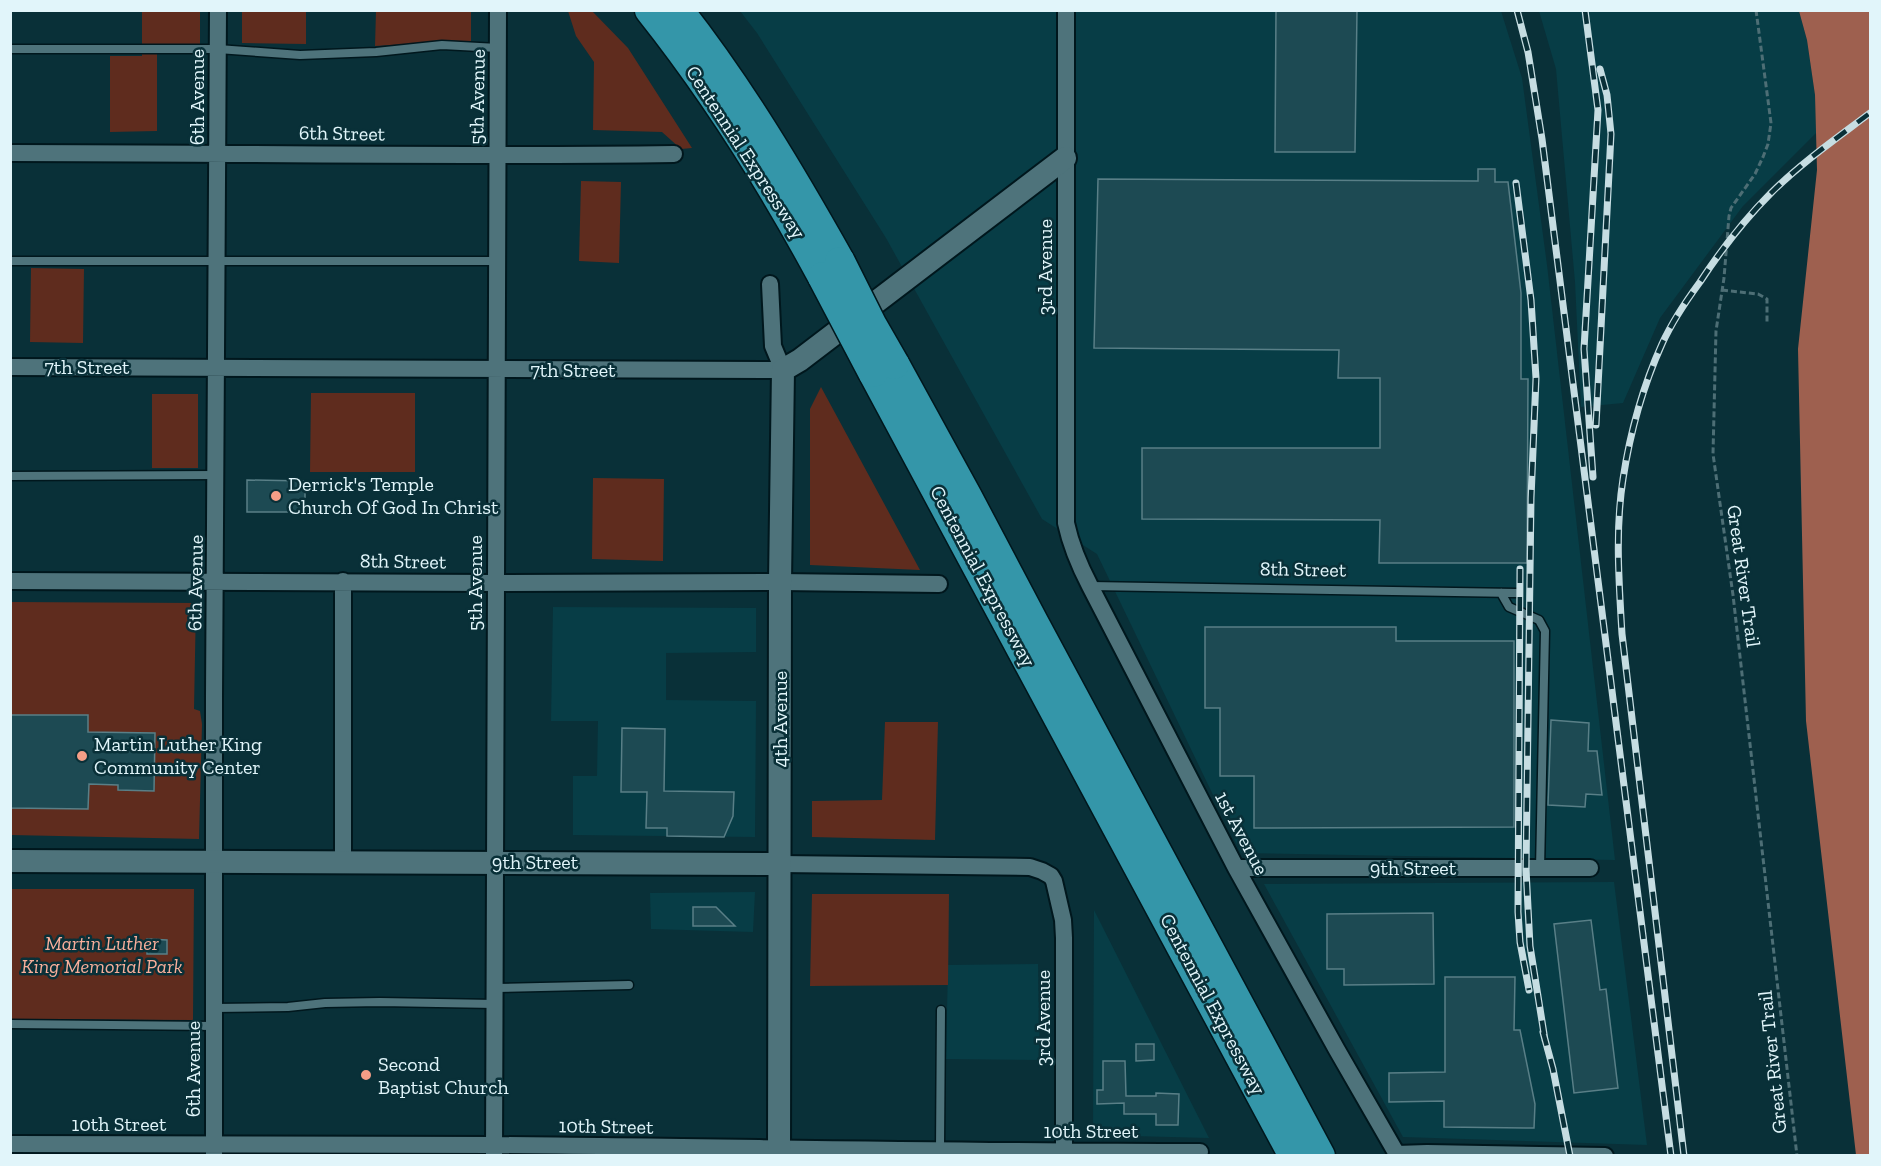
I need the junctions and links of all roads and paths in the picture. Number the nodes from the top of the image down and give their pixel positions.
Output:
1 (218, 10) edge
2 (498, 10) edge
3 (650, 10) edge
4 (678, 10) edge
5 (685, 10) edge
6 (1066, 10) edge
7 (1756, 10) edge
8 (498, 48) junction
9 (10, 49) edge
10 (218, 49) junction
11 (714, 58) junction
12 (10, 153) edge
13 (218, 153) junction
14 (674, 154) dead end
15 (497, 156) junction
16 (1065, 158) junction
17 (10, 261) edge
18 (217, 261) junction
19 (497, 261) junction
20 (831, 270) junction
21 (770, 284) dead end
22 (1722, 290) junction
23 (1767, 324) dead end
24 (10, 367) edge
25 (216, 367) junction
26 (883, 368) junction
27 (497, 370) junction
28 (783, 370) junction
29 (10, 476) edge
30 (217, 476) junction
31 (1066, 523) joint
32 (10, 580) edge
33 (216, 581) junction
34 (343, 581) junction
35 (780, 582) junction
36 (496, 583) junction
37 (939, 584) dead end
38 (1090, 586) junction
39 (1501, 593) junction
40 (1516, 593) dead end
41 (10, 861) edge
42 (215, 861) junction
43 (343, 862) junction
44 (496, 862) junction
45 (780, 864) junction
46 (1236, 868) junction
47 (1590, 868) dead end
48 (1540, 869) junction
49 (1054, 881) joint
50 (629, 985) dead end
51 (495, 996) junction
52 (214, 1008) junction
53 (941, 1010) dead end
54 (10, 1024) edge
55 (214, 1026) junction
56 (10, 1144) edge
57 (940, 1149) junction
58 (494, 1150) edge
59 (214, 1151) edge
60 (920, 1152) edge
61 (779, 1153) edge
62 (1064, 1154) edge
63 (1201, 1154) edge
64 (1294, 1155) edge
65 (1320, 1155) edge
66 (1398, 1155) edge
67 (1605, 1155) edge
68 (1797, 1155) edge

1 - 10 street, 6th Avenue
2 - 8 street, 5th Avenue
3 - 20 highway, Centennial Expressway
4 - 11 highway, Centennial Expressway
5 - 11 highway
6 - 16 street, 3rd Avenue
7 - 22 path, Great River Trail
8 - 10 lane
8 - 15 street, 5th Avenue
9 - 10 lane
10 - 13 street, 6th Avenue
11 - 20 highway, Centennial Expressway
12 - 13 street, 6th Street
13 - 15 street, 6th Street
13 - 18 street, 6th Avenue
14 - 15 street, 6th Street
15 - 19 street, 5th Avenue
16 - 28 street
16 - 31 street, 3rd Avenue
17 - 18 lane
18 - 19 lane
18 - 25 street, 6th Avenue
19 - 27 street, 5th Avenue
20 - 26 highway, Centennial Expressway, bridge
21 - 28 street, 4th Avenue
22 - 23 path
22 - 68 path, Great River Trail
24 - 25 street, 7th Street
25 - 27 street, 7th Street
25 - 30 street, 6th Avenue
26 - 64 highway, Centennial Expressway
26 - 65 highway, Centennial Expressway
27 - 28 street, 7th Street
27 - 36 street, 5th Avenue
28 - 35 street, 4th Avenue
29 - 30 lane
30 - 33 street, 6th Avenue
31 - 38 street, 1st Avenue
32 - 33 street, 8th Street
33 - 34 street, 8th Street
33 - 42 street, 6th Avenue
34 - 36 street, 8th Street
34 - 43 street
35 - 36 street, 8th Street
35 - 37 street, 8th Street
35 - 45 street, 4th Avenue
36 - 44 street, 5th Avenue
38 - 39 lane, 8th Street
38 - 46 street, 1st Avenue
39 - 40 lane, 8th Street
39 - 48 lane
41 - 42 street, 9th Street
42 - 43 street, 9th Street
42 - 52 street, 6th Avenue
43 - 44 street, 9th Street
44 - 45 street, 9th Street
44 - 51 street, 5th Avenue
45 - 49 street, 9th Street
45 - 61 street, 4th Avenue
46 - 48 street, 9th Street
46 - 66 street, 1st Avenue
47 - 48 street, 9th Street
49 - 62 street, 3rd Avenue
50 - 51 lane
51 - 52 lane
51 - 58 street, 5th Avenue
52 - 55 street, 6th Avenue
53 - 57 lane
54 - 55 lane
55 - 59 street, 6th Avenue
56 - 59 street, 10th Street
57 - 60 street, 10th Street
57 - 62 street, 10th Street
58 - 59 street, 10th Street
58 - 61 street, 10th Street
60 - 61 street, 10th Street
62 - 63 street, 10th Street
66 - 67 street

